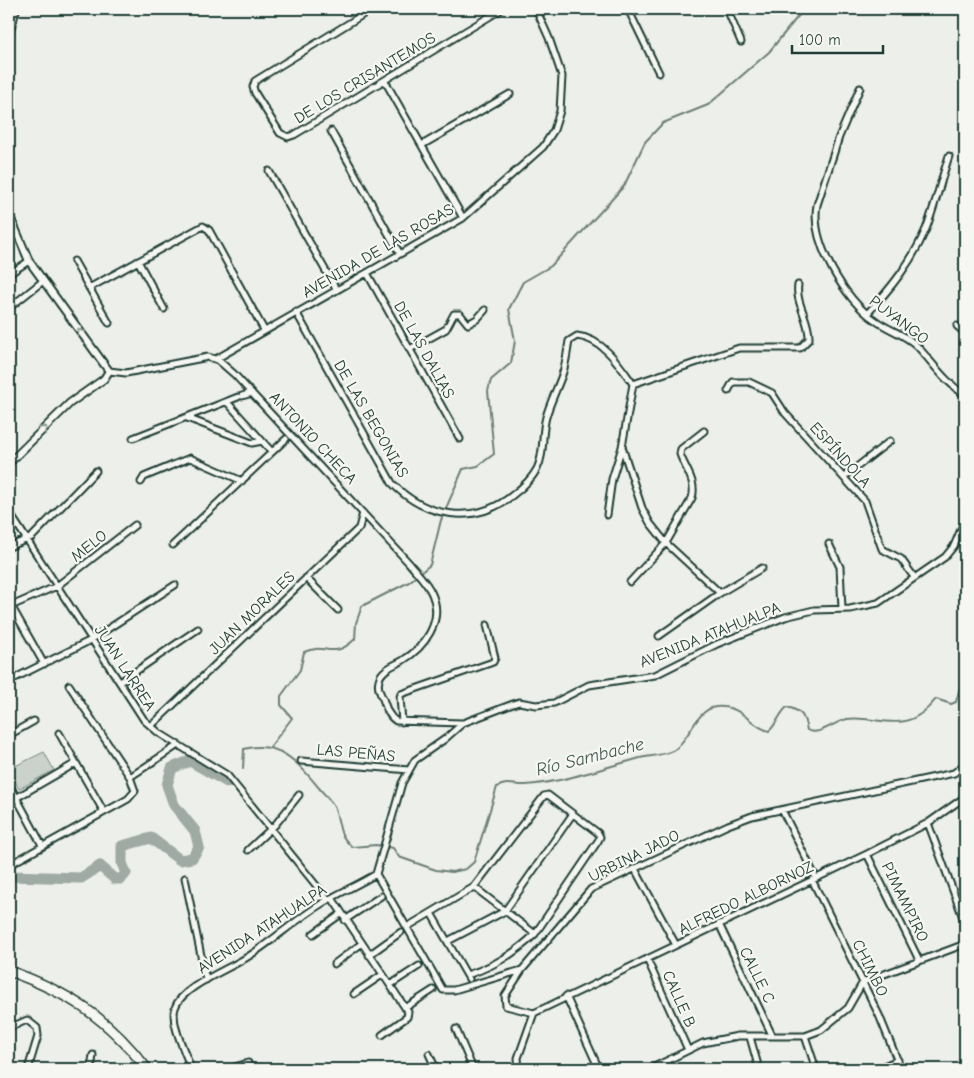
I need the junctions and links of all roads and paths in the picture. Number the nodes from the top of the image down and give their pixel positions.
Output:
1 (16, 9) edge
2 (372, 9) edge
3 (502, 9) edge
4 (536, 9) edge
5 (628, 9) edge
6 (727, 9) edge
7 (9, 34) edge
8 (741, 42) dead end
9 (659, 73) dead end
10 (385, 81) junction
11 (860, 88) dead end
12 (510, 94) dead end
13 (331, 131) dead end
14 (422, 145) junction
15 (949, 156) dead end
16 (269, 171) dead end
17 (9, 214) edge
18 (463, 218) junction
19 (400, 254) junction
20 (30, 261) junction
21 (74, 261) dead end
22 (138, 261) junction
23 (367, 273) junction
24 (9, 274) edge
25 (43, 281) junction
26 (798, 285) dead end
27 (89, 288) junction
28 (336, 289) junction
29 (9, 308) edge
30 (164, 309) dead end
31 (485, 310) dead end
32 (296, 312) junction
33 (867, 314) junction
34 (109, 323) dead end
35 (957, 326) dead end
36 (264, 330) junction
37 (965, 333) edge
38 (410, 349) junction
39 (216, 359) junction
40 (109, 371) junction
41 (633, 384) junction
42 (728, 391) dead end
43 (252, 393) junction
44 (965, 395) edge
45 (226, 402) junction
46 (187, 418) junction
47 (704, 431) dead end
48 (134, 438) dead end
49 (286, 439) dead end
50 (460, 439) dead end
51 (262, 441) junction
52 (890, 441) dead end
53 (622, 447) junction
54 (272, 452) junction
55 (9, 463) edge
56 (96, 471) dead end
57 (844, 477) junction
58 (242, 481) junction
59 (142, 482) dead end
60 (9, 512) edge
61 (363, 513) junction
62 (607, 514) dead end
63 (965, 520) edge
64 (136, 525) dead end
65 (27, 540) junction
66 (666, 543) junction
67 (829, 544) dead end
68 (173, 545) dead end
69 (9, 547) edge
70 (762, 568) dead end
71 (914, 577) junction
72 (306, 578) junction
73 (630, 582) dead end
74 (57, 586) junction
75 (175, 586) dead end
76 (720, 593) junction
77 (9, 605) edge
78 (842, 609) junction
79 (338, 610) dead end
80 (487, 625) dead end
81 (198, 629) dead end
82 (659, 636) dead end
83 (91, 640) junction
84 (44, 664) junction
85 (9, 680) edge
86 (120, 682) junction
87 (68, 684) dead end
88 (34, 721) dead end
89 (402, 722) junction
90 (463, 723) junction
91 (151, 726) junction
92 (59, 733) dead end
93 (9, 735) edge
94 (178, 745) junction
95 (301, 761) dead end
96 (76, 763) junction
97 (965, 764) edge
98 (409, 770) junction
99 (130, 777) junction
100 (9, 784) edge
101 (298, 795) dead end
102 (965, 797) edge
103 (17, 798) junction
104 (9, 802) edge
105 (782, 810) junction
106 (104, 812) junction
107 (572, 815) junction
108 (928, 823) junction
109 (271, 828) junction
110 (42, 845) junction
111 (248, 850) dead end
112 (867, 854) junction
113 (9, 865) edge
114 (635, 869) junction
115 (376, 874) junction
116 (185, 878) dead end
117 (814, 879) junction
118 (474, 887) junction
119 (381, 896) dead end
120 (330, 899) junction
121 (505, 911) junction
122 (431, 913) junction
123 (341, 914) junction
124 (345, 920) junction
125 (965, 923) edge
126 (719, 924) junction
127 (407, 927) junction
128 (401, 932) dead end
129 (313, 934) dead end
130 (535, 934) junction
131 (448, 942) junction
132 (361, 944) junction
133 (965, 944) edge
134 (676, 945) junction
135 (369, 955) junction
136 (647, 959) junction
137 (919, 960) junction
138 (334, 964) dead end
139 (420, 966) dead end
140 (522, 970) junction
141 (9, 971) edge
142 (382, 975) junction
143 (206, 980) junction
144 (863, 982) junction
145 (390, 985) junction
146 (433, 990) dead end
147 (354, 994) dead end
148 (566, 996) junction
149 (405, 1008) junction
150 (534, 1013) junction
151 (9, 1028) edge
152 (456, 1029) dead end
153 (382, 1035) dead end
154 (772, 1036) junction
155 (805, 1036) junction
156 (750, 1037) junction
157 (688, 1050) junction
158 (429, 1054) dead end
159 (93, 1055) dead end
160 (898, 1060) junction
161 (248, 1063) dead end
162 (28, 1069) edge
163 (92, 1069) edge
164 (146, 1069) edge
165 (191, 1069) edge
166 (228, 1069) edge
167 (436, 1069) edge
168 (472, 1069) edge
169 (481, 1069) edge
170 (486, 1069) edge
171 (519, 1069) edge
172 (599, 1069) edge
173 (650, 1069) edge
174 (758, 1069) edge
175 (816, 1069) edge
176 (878, 1069) edge
177 (901, 1069) edge

1 - 7 street
2 - 10 street, DE LOS CRISANTEMOS
3 - 10 street, DE LOS CRISANTEMOS
4 - 18 street, AVENIDA DE LAS ROSAS
5 - 9 street
6 - 8 street
10 - 14 street
11 - 33 street, PUYANGO
12 - 14 street
13 - 19 street
14 - 18 street
15 - 33 street
16 - 28 street
17 - 20 street
18 - 19 street, AVENIDA DE LAS ROSAS
19 - 23 street, AVENIDA DE LAS ROSAS
20 - 24 street
20 - 25 street
21 - 27 street
22 - 27 street
22 - 30 street
22 - 36 street
23 - 28 street, AVENIDA DE LAS ROSAS
23 - 38 street, DE LAS DALIAS
25 - 29 street
40 -> 25 street
26 - 41 street
27 - 34 street
28 - 32 street, AVENIDA DE LAS ROSAS
31 - 38 street
32 - 36 street, AVENIDA DE LAS ROSAS
32 - 41 street, DE LAS BEGONIAS
33 - 44 street, PUYANGO
35 - 37 street
36 - 39 street, AVENIDA DE LAS ROSAS
38 - 50 street, DE LAS DALIAS
39 - 40 street
39 - 43 street, ANTONIO CHECA
55 -> 40 street
41 - 53 street
42 - 57 street, ESPÍNDOLA
43 - 45 street
43 - 61 street, ANTONIO CHECA
45 - 46 street
45 - 51 street
46 - 48 street
46 - 51 street
47 - 66 street
49 - 54 street
51 - 54 street
52 - 57 street
53 - 62 street
53 - 66 street
54 - 58 street
56 - 65 street
57 - 71 street, ESPÍNDOLA
58 - 59 street
58 - 68 street
60 - 65 street, JUAN LARREA
61 - 72 street, JUAN MORALES
61 - 89 street, ANTONIO CHECA
63 - 71 street, AVENIDA ATAHUALPA
64 - 74 street, MELO
65 - 69 street
65 - 74 street, JUAN LARREA
66 - 73 street
66 - 76 street
67 - 78 street
70 - 76 street
71 - 78 street, AVENIDA ATAHUALPA
72 - 79 street
72 - 91 street, JUAN MORALES
74 - 77 street, MELO
74 - 83 street, JUAN LARREA
75 - 83 street
76 - 82 street
77 - 84 street
78 - 90 street, AVENIDA ATAHUALPA
80 - 89 street
81 - 86 street
83 - 84 street
83 - 86 street, JUAN LARREA
84 - 85 street
86 - 91 street, JUAN LARREA
87 - 99 street
88 - 93 street
89 - 90 street
90 - 98 street, AVENIDA ATAHUALPA
91 - 94 street, JUAN LARREA
92 - 96 street
94 - 99 street
94 - 109 street, JUAN LARREA
95 - 98 street, LAS PEÑAS
96 - 103 street
96 - 106 street
97 - 105 street, URBINA JADO
98 - 115 street, AVENIDA ATAHUALPA
99 - 106 street
100 - 103 street
101 - 109 street
102 - 108 street, ALFREDO ALBORNOZ
103 - 104 street
103 - 110 street
105 - 114 street, URBINA JADO
105 - 117 street, CHIMBO
106 - 110 street
107 - 118 street
107 - 121 street
107 - 130 street
108 - 112 street, ALFREDO ALBORNOZ
108 - 125 street
109 - 111 street
109 - 120 street, JUAN LARREA
110 - 113 street
112 - 117 street, ALFREDO ALBORNOZ
112 - 137 street, PIMAMPIRO
114 - 134 street, CALLE B
114 - 140 street, URBINA JADO
115 - 120 street, AVENIDA ATAHUALPA
115 - 127 street
116 - 143 street
117 - 126 street, ALFREDO ALBORNOZ
117 - 144 street, CHIMBO
118 - 121 street
118 - 122 street
119 - 124 street
120 - 123 street, JUAN LARREA
120 - 143 street, AVENIDA ATAHUALPA
121 - 130 street
121 - 131 street
122 - 127 street
122 - 131 street
123 - 124 street, JUAN LARREA
123 - 129 street
124 - 132 street, JUAN LARREA
126 - 134 street, ALFREDO ALBORNOZ
126 - 154 street, CALLE C
127 - 140 street
128 - 135 street
130 - 131 street
132 - 135 street, JUAN LARREA
132 - 138 street
133 - 137 street
134 - 136 street, ALFREDO ALBORNOZ
135 - 142 street, JUAN LARREA
136 - 148 street, ALFREDO ALBORNOZ
136 - 157 street, CALLE B
137 - 144 street
139 - 145 street
140 - 150 street, URBINA JADO
141 - 164 highway
142 - 145 street, JUAN LARREA
142 - 147 street
143 - 165 street, AVENIDA ATAHUALPA
144 - 155 street
144 - 160 street, CHIMBO
145 - 149 street, JUAN LARREA
146 - 149 street
148 - 150 street, ALFREDO ALBORNOZ
148 - 172 street
149 - 153 street
150 - 171 street
151 - 162 street
152 - 168 street
154 - 155 street
154 - 156 street
155 - 175 street
156 - 157 street
156 - 174 street
157 - 173 street
158 - 167 street
159 - 163 street
160 - 176 street
160 - 177 street, CHIMBO
161 - 166 street
169 - 170 street

